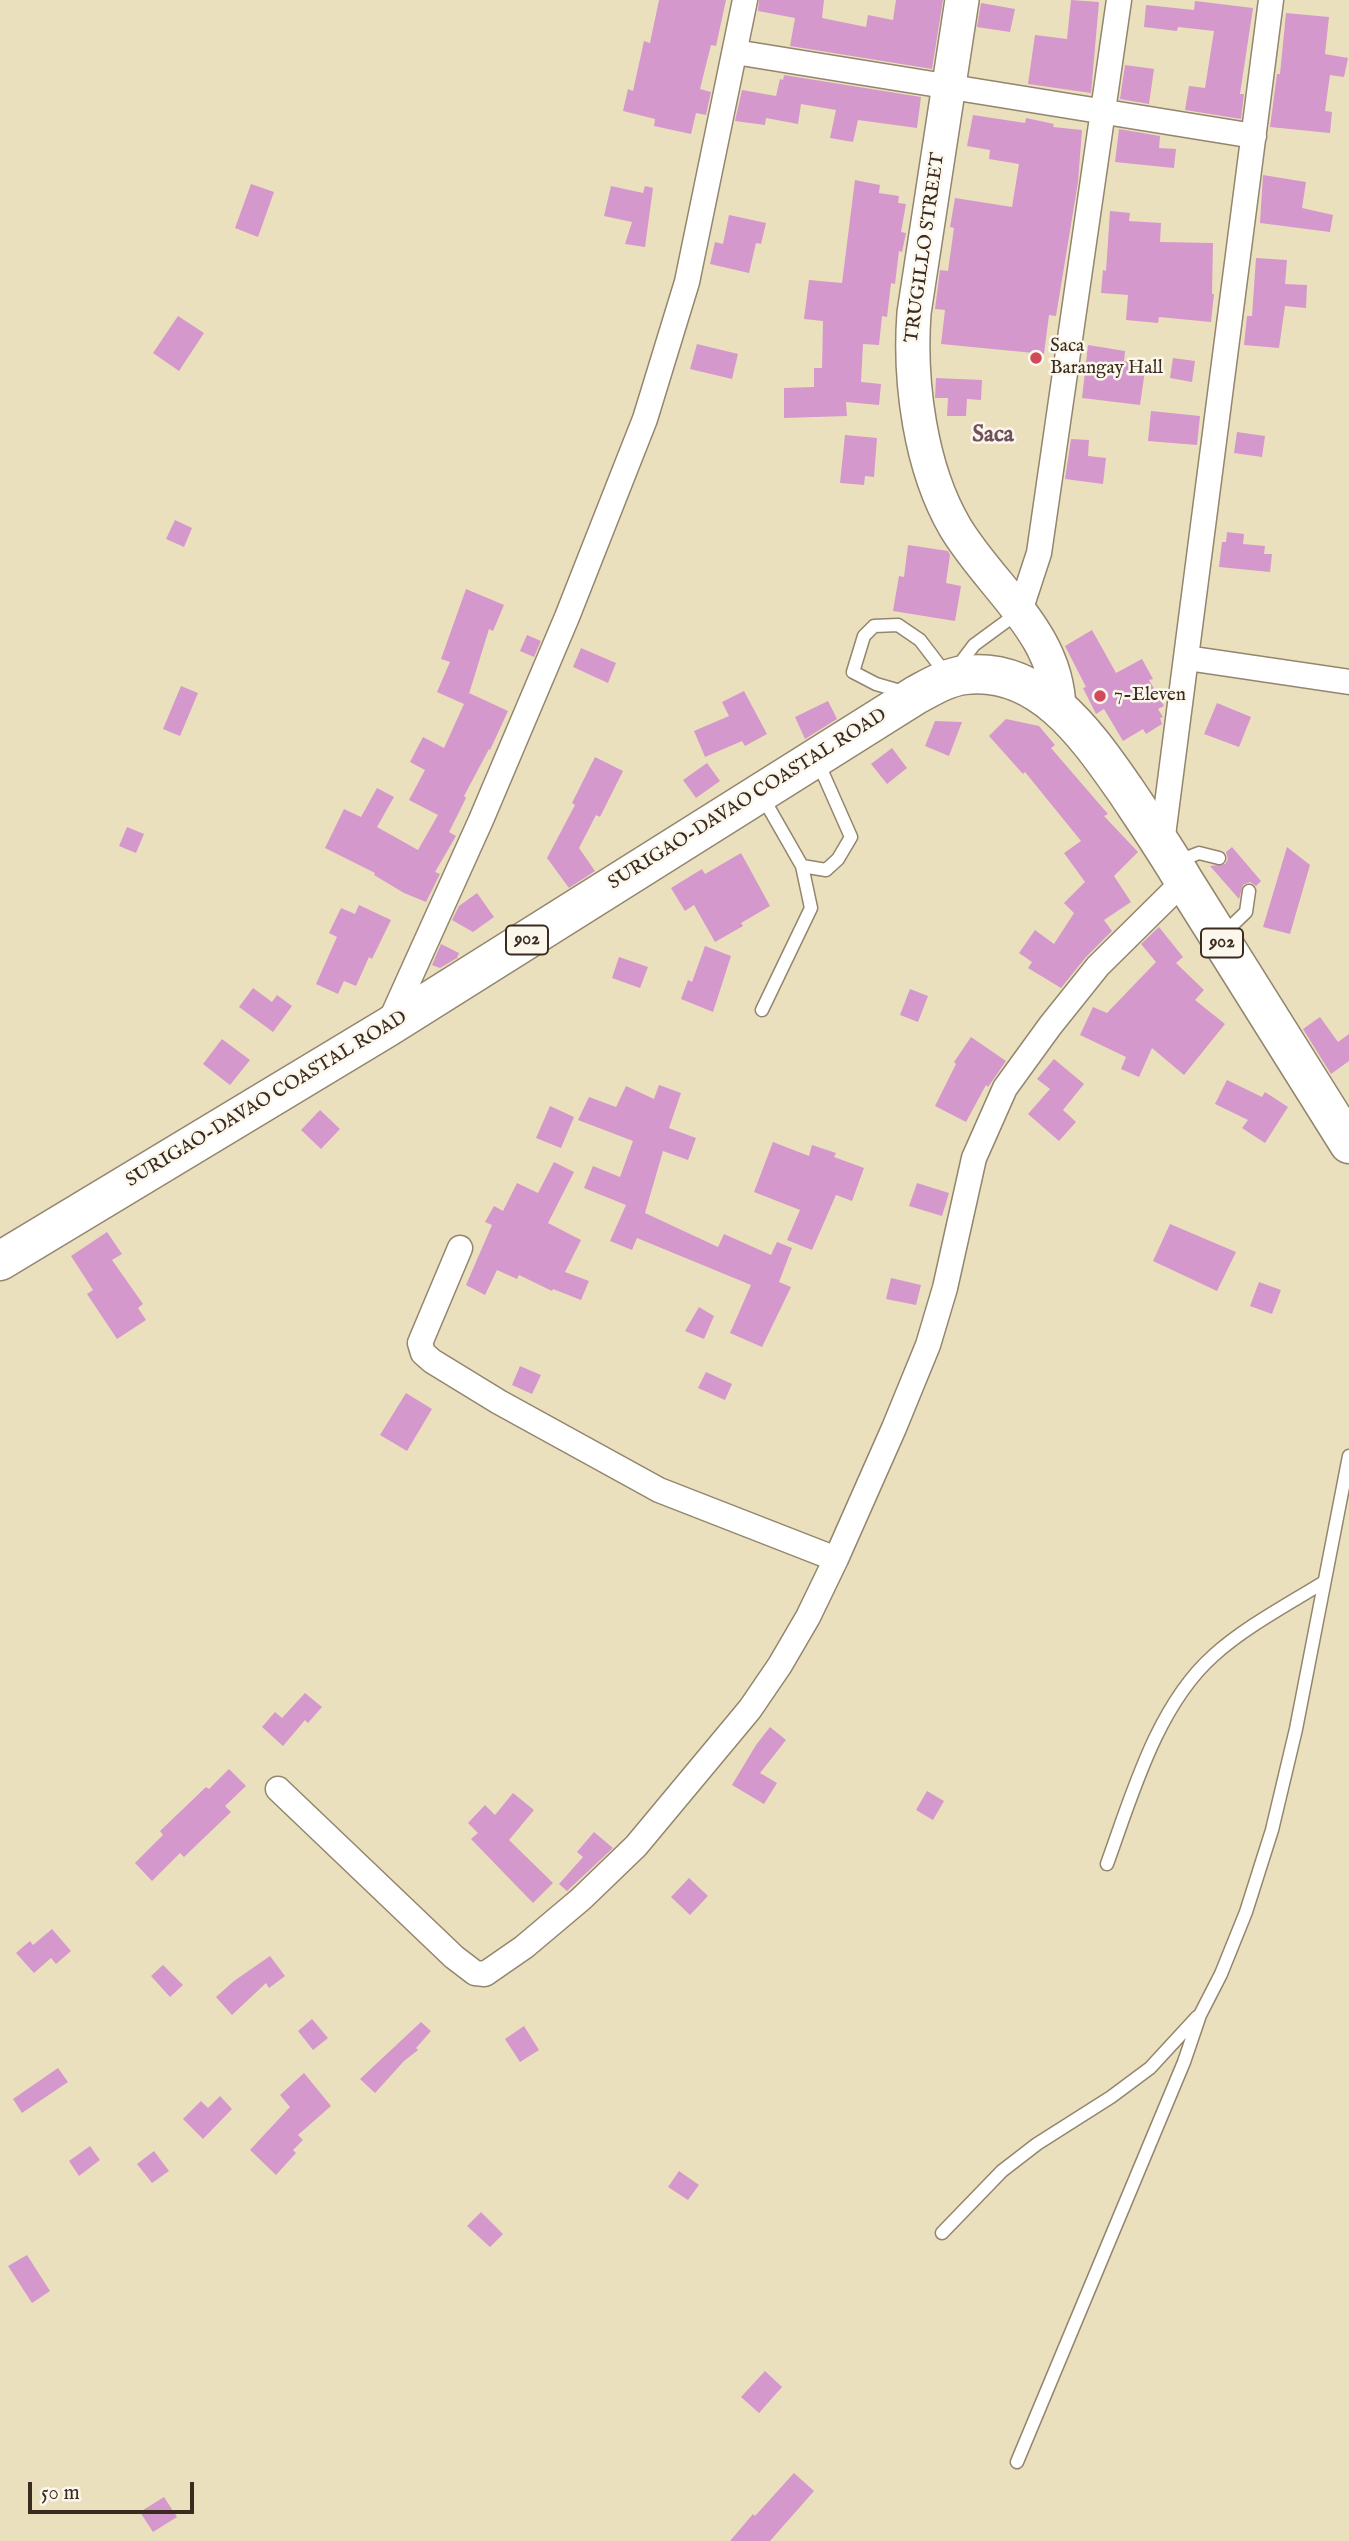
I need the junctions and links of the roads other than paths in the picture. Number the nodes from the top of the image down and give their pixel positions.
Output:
1 (745, 0) edge
2 (962, 0) edge
3 (1119, 0) edge
4 (1271, 0) edge
5 (735, 52) junction
6 (949, 87) junction
7 (1103, 111) junction
8 (1254, 135) junction
9 (1020, 611) junction
10 (1187, 658) junction
11 (1349, 682) edge
12 (932, 687) junction
13 (1059, 710) junction
14 (816, 758) junction
15 (761, 793) junction
16 (1219, 858) dead end
17 (1173, 862) junction
18 (802, 866) junction
19 (1249, 891) dead end
20 (1219, 938) junction
21 (762, 1010) dead end
22 (388, 1027) junction
23 (1349, 1144) edge
24 (460, 1248) dead end
25 (0, 1261) edge
26 (1349, 1456) edge
27 (836, 1559) junction
28 (1324, 1582) junction
29 (278, 1789) dead end
30 (1107, 1864) dead end
31 (1200, 2015) junction
32 (943, 2232) dead end
33 (1017, 2462) dead end

1 - 5 street
2 - 6 street, TRUGILLO STREET
3 - 7 street
4 - 8 street
5 - 6 street
5 - 22 street
6 - 7 street
6 - 9 street, TRUGILLO STREET
7 - 8 street
7 - 9 street
8 - 10 street
9 - 12 lane
9 - 13 street, TRUGILLO STREET
10 - 11 street
10 - 17 street
12 - 12 lane
12 - 13 highway, SURIGAO-DAVAO COASTAL ROAD / 902
12 - 14 highway, SURIGAO-DAVAO COASTAL ROAD / 902
13 - 17 highway, SURIGAO-DAVAO COASTAL ROAD / 902
14 - 15 highway, SURIGAO-DAVAO COASTAL ROAD / 902
14 - 18 lane
15 - 18 lane
15 - 22 highway, SURIGAO-DAVAO COASTAL ROAD / 902
16 - 17 lane
17 - 20 highway, SURIGAO-DAVAO COASTAL ROAD / 902
17 - 27 street
18 - 21 lane
19 - 20 lane
20 - 23 highway, SURIGAO-DAVAO COASTAL ROAD / 902
22 - 25 highway, SURIGAO-DAVAO COASTAL ROAD / 902
24 - 27 street
26 - 28 lane
27 - 29 street
28 - 30 lane
28 - 31 lane
31 - 32 lane
31 - 33 lane

